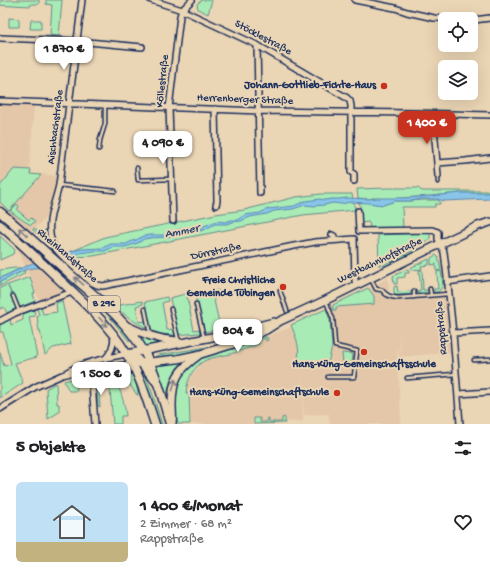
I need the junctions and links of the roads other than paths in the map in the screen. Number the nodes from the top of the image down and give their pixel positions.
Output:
1 (82, 0) edge
2 (151, 0) edge
3 (192, 0) edge
4 (355, 0) edge
5 (182, 10) junction
6 (438, 18) edge
7 (490, 18) edge
8 (478, 19) edge
9 (0, 38) edge
10 (77, 41) junction
11 (258, 45) junction
12 (142, 47) dead end
13 (0, 101) edge
14 (69, 103) junction
15 (105, 104) junction
16 (169, 108) junction
17 (215, 109) junction
18 (259, 111) junction
19 (351, 113) junction
20 (433, 114) junction
21 (490, 115) edge
22 (99, 149) dead end
23 (490, 158) edge
24 (437, 163) junction
25 (137, 168) dead end
26 (438, 176) joint
27 (172, 179) junction
28 (354, 181) dead end
29 (438, 182) dead end
30 (59, 185) junction
31 (115, 191) dead end
32 (260, 193) dead end
33 (216, 205) dead end
34 (0, 212) edge
35 (358, 212) dead end
36 (174, 221) dead end
37 (490, 222) edge
38 (0, 225) edge
39 (359, 232) junction
40 (354, 239) junction
41 (440, 244) junction
42 (490, 276) edge
43 (371, 278) junction
44 (448, 282) junction
45 (357, 285) junction
46 (102, 286) joint
47 (430, 289) dead end
48 (280, 291) dead end
49 (414, 291) dead end
50 (72, 292) junction
51 (449, 294) junction
52 (431, 295) junction
53 (13, 296) dead end
54 (414, 297) junction
55 (326, 300) junction
56 (196, 304) dead end
57 (145, 309) dead end
58 (171, 309) dead end
59 (19, 311) junction
60 (287, 311) dead end
61 (0, 321) edge
62 (280, 321) junction
63 (127, 326) junction
64 (490, 331) edge
65 (453, 333) junction
66 (114, 334) junction
67 (150, 336) junction
68 (204, 339) junction
69 (178, 341) junction
70 (188, 342) junction
71 (143, 350) junction
72 (127, 354) junction
73 (201, 354) junction
74 (105, 359) junction
75 (490, 359) edge
76 (474, 360) dead end
77 (145, 363) junction
78 (132, 364) junction
79 (90, 370) junction
80 (456, 374) junction
81 (62, 375) junction
82 (328, 377) dead end
83 (407, 378) dead end
84 (490, 392) edge
85 (458, 394) junction
86 (0, 409) edge
87 (95, 424) edge
88 (155, 424) edge
89 (171, 424) edge
90 (460, 424) edge

1 - 10 street, Aischbachstraße
2 - 5 street, Stöcklestraße
3 - 5 street
4 - 6 street
5 - 11 street, Stöcklestraße
5 - 16 street, Köllestraße
7 - 8 street
9 - 10 street
10 - 12 street
10 - 14 street, Aischbachstraße
11 - 18 street
11 - 19 street, Stöcklestraße
13 - 14 street, Herrenberger Straße
14 - 15 street, Herrenberger Straße
14 - 30 street, Aischbachstraße
15 - 16 street, Herrenberger Straße
15 - 22 lane
16 - 17 street, Herrenberger Straße
16 - 27 street, Köllestraße
17 - 18 street, Herrenberger Straße
17 - 33 street
18 - 19 street, Herrenberger Straße
18 - 32 street
19 - 20 street, Herrenberger Straße
19 - 28 street
20 - 21 street, Herrenberger Straße
20 - 24 street
23 - 24 street
24 - 26 street
25 - 27 lane
26 - 29 lane
27 - 36 street, Köllestraße
30 - 31 lane
30 - 46 street, Aischbachstraße
63 -> 34 main road, Rheinlandstraße / B 296
35 - 39 street
37 - 41 main road, Westbahnhofstraße
38 - 50 main road, Rheinlandstraße / B 296
39 - 40 street
39 - 41 street, Rappstraße
40 - 45 street
40 - 46 street, Dürrstraße
41 - 43 main road, Westbahnhofstraße
41 - 44 street, Rappstraße
42 - 44 street
43 - 45 main road, Westbahnhofstraße
43 - 54 lane
44 - 51 street, Rappstraße
45 - 55 main road, Westbahnhofstraße
47 - 52 lane
48 - 60 lane
49 - 54 lane
50 - 59 street
50 -> 66 main road, Rheinlandstraße / B 296
51 - 52 lane
51 - 65 street, Rappstraße
52 - 54 lane
53 - 59 lane
55 - 62 main road, Westbahnhofstraße
55 - 82 lane
56 - 68 lane
57 - 67 lane
58 - 69 lane
59 - 61 street
62 - 68 main road, Westbahnhofstraße
62 - 73 main road, Westbahnhofstraße
63 - 67 main road, B 296
63 - 71 main road, Rheinlandstraße / B 296
64 - 65 street
65 - 80 street, Rappstraße
66 - 72 main road, Rheinlandstraße / B 296
66 - 74 street
67 - 69 main road, B 296
68 - 70 main road, Westbahnhofstraße
69 - 70 main road, B 296
70 - 71 main road, Westbahnhofstraße
71 - 72 main road
71 - 77 main road, Rheinlandstraße / B 296
72 - 74 street
72 - 77 main road
72 - 78 main road, Rheinlandstraße / B 296
73 - 77 main road
89 -> 73 main road, B 296
74 - 81 street
75 - 76 lane
77 - 78 main road
77 - 89 main road, Rheinlandstraße / B 296
78 - 79 street
78 - 88 main road, Rheinlandstraße / B 296
79 - 81 street
79 - 87 street
80 - 83 lane
80 - 85 street, Rappstraße
81 - 86 street
84 - 85 street
85 - 90 street, Rappstraße

